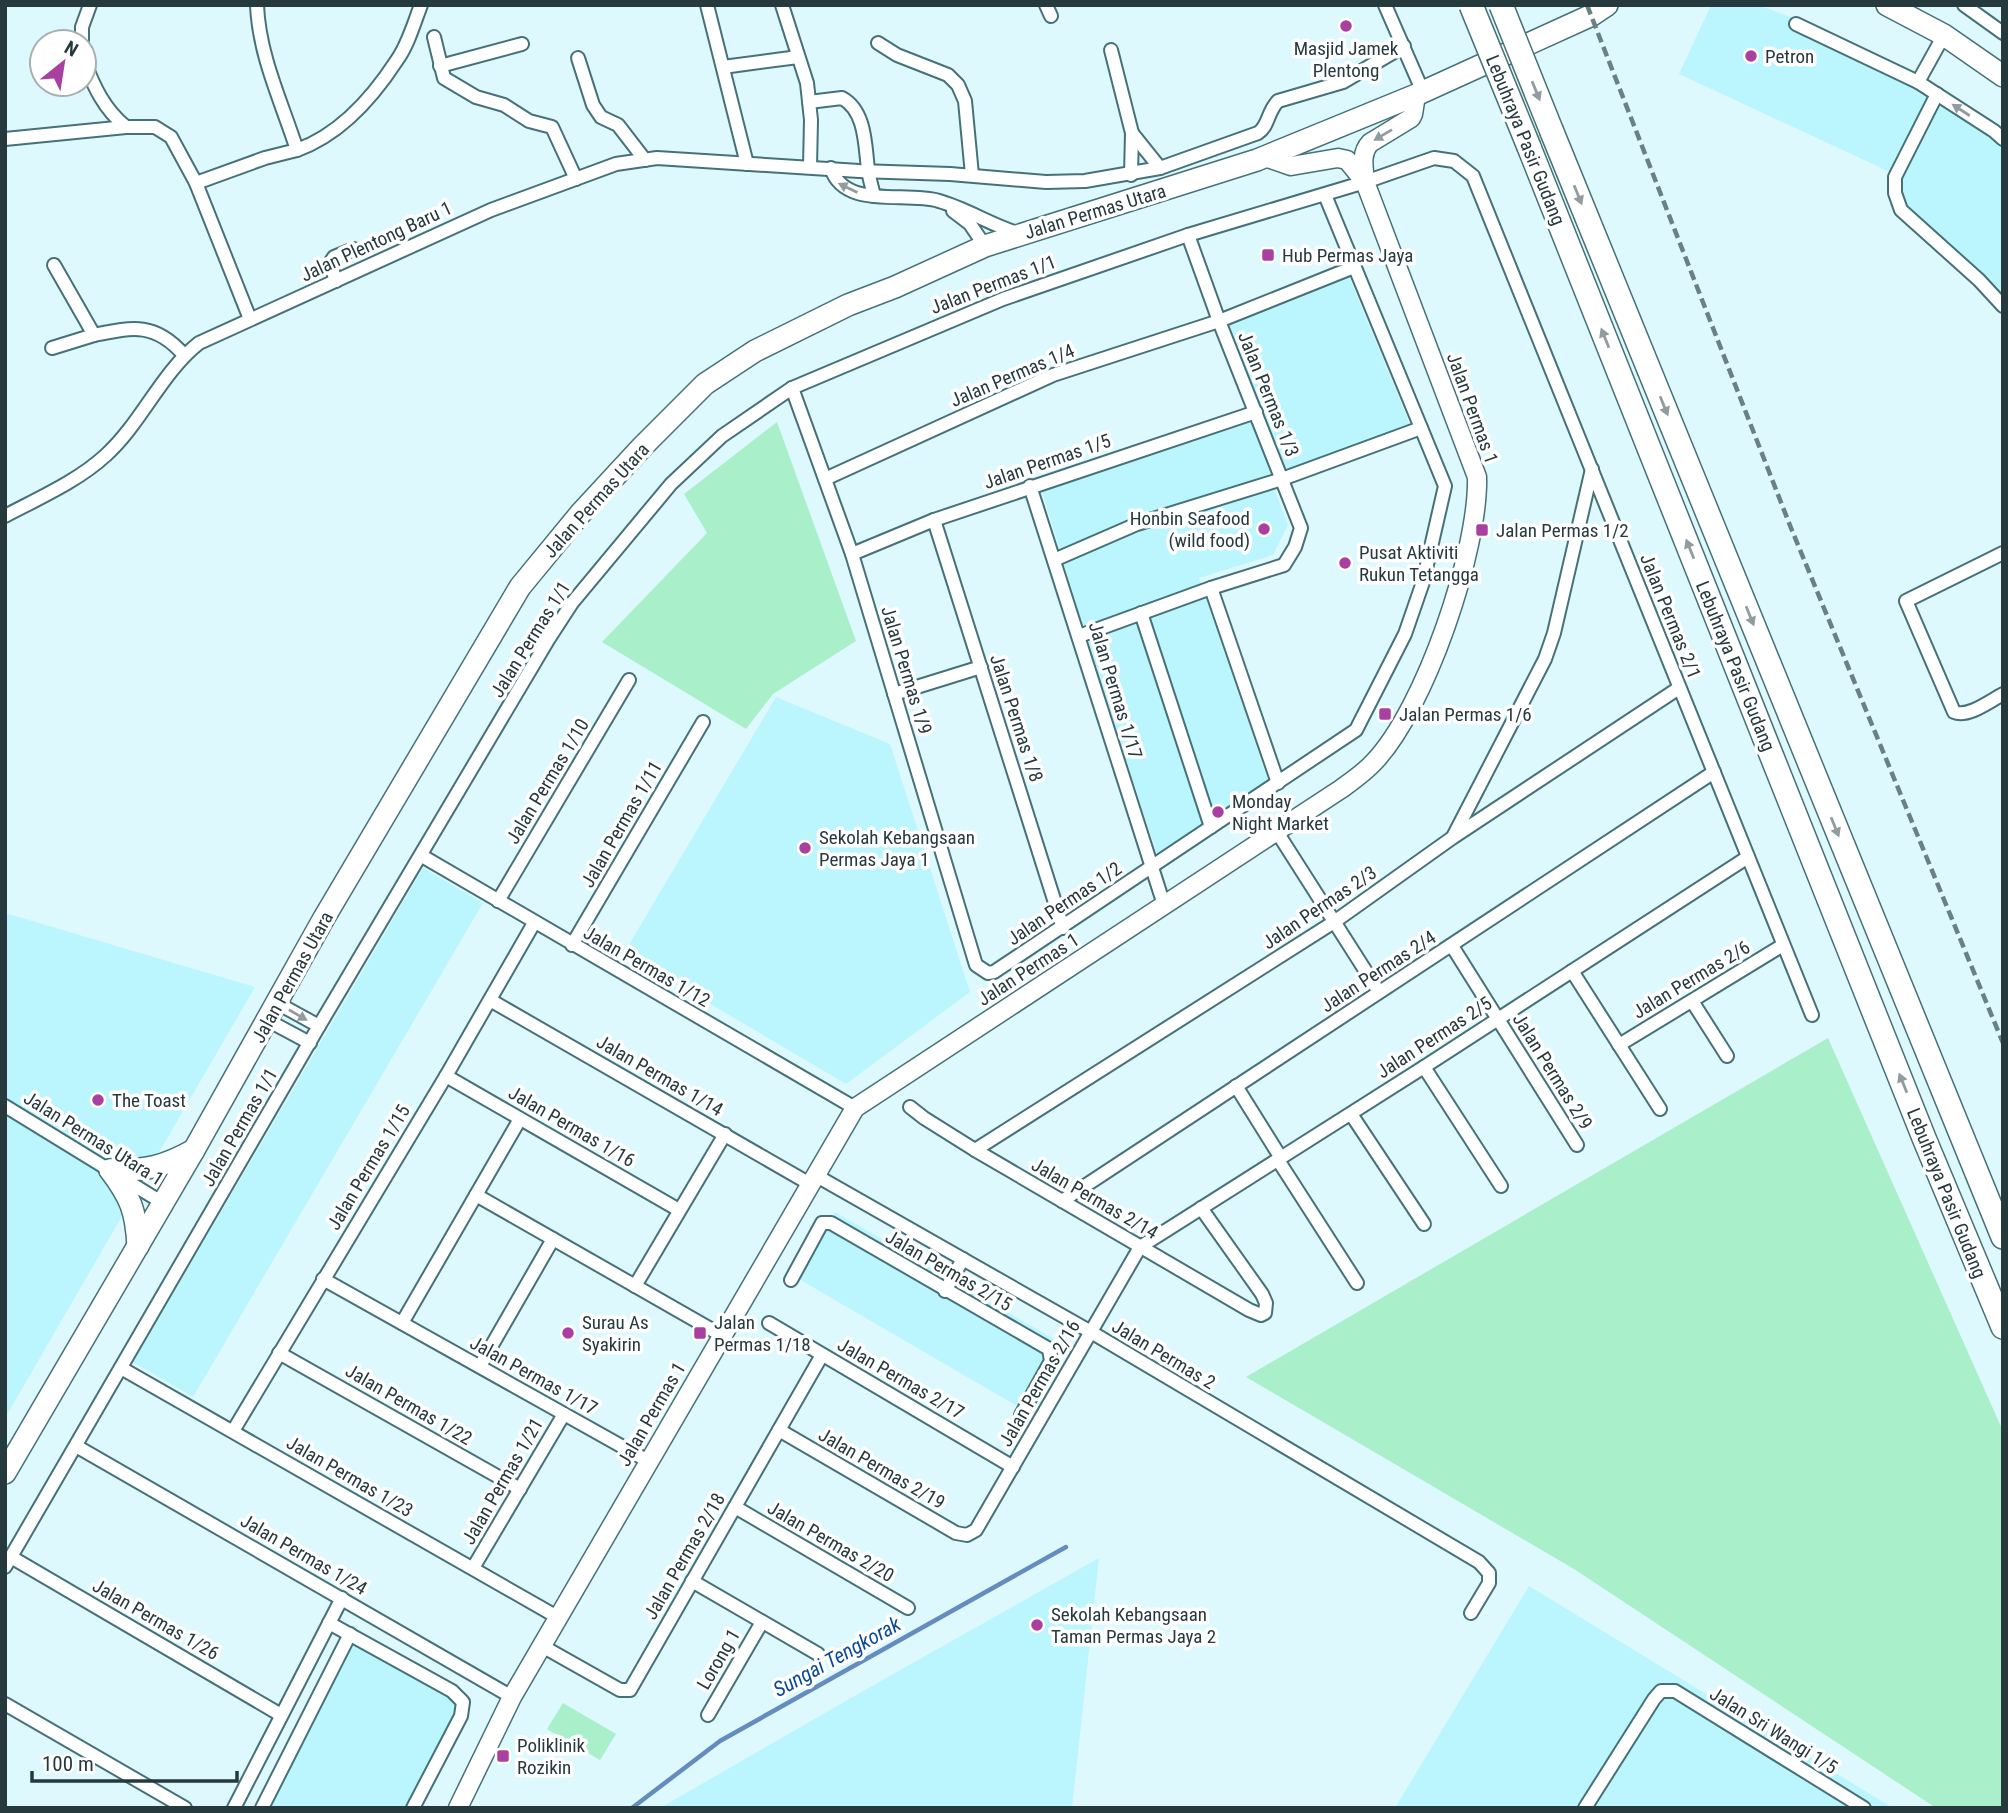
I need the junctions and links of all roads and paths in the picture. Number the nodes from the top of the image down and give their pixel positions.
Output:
1 (90, 5) edge
2 (257, 5) edge
3 (421, 5) edge
4 (707, 5) edge
5 (782, 5) edge
6 (1385, 5) edge
7 (1471, 5) edge
8 (1501, 5) edge
9 (1607, 5) edge
10 (1887, 5) edge
11 (1964, 5) edge
12 (1796, 24) dead end
13 (82, 28) edge
14 (2003, 33) edge
15 (1944, 35) junction
16 (433, 37) dead end
17 (878, 43) dead end
18 (522, 44) dead end
19 (1404, 46) junction
20 (1111, 50) dead end
21 (799, 57) junction
22 (578, 58) dead end
23 (440, 66) junction
24 (723, 67) junction
25 (2003, 76) edge
26 (1918, 82) junction
27 (98, 94) edge
28 (1419, 94) junction
29 (1937, 94) junction
30 (809, 102) junction
31 (126, 127) junction
32 (1132, 133) junction
33 (5, 139) edge
34 (2003, 139) edge
35 (297, 150) junction
36 (1265, 157) junction
37 (645, 160) junction
38 (1454, 161) joint
39 (747, 164) junction
40 (810, 167) junction
41 (831, 168) junction
42 (1160, 168) junction
43 (868, 171) junction
44 (972, 175) junction
45 (1131, 175) junction
46 (576, 179) junction
47 (196, 183) junction
48 (1365, 183) junction
49 (1325, 195) junction
50 (874, 196) junction
51 (936, 200) junction
52 (1020, 234) junction
53 (1188, 235) junction
54 (985, 246) junction
55 (354, 249) dead end
56 (54, 265) dead end
57 (1354, 267) junction
58 (336, 281) junction
59 (2003, 306) edge
60 (250, 319) junction
61 (1219, 321) junction
62 (94, 335) junction
63 (52, 348) dead end
64 (184, 355) junction
65 (792, 388) junction
66 (1256, 412) junction
67 (1421, 428) junction
68 (1592, 469) junction
69 (825, 479) junction
70 (1282, 479) junction
71 (1030, 486) junction
72 (5, 516) edge
73 (934, 520) junction
74 (2003, 553) edge
75 (852, 554) junction
76 (1054, 560) junction
77 (1211, 587) junction
78 (1141, 613) junction
79 (1079, 636) junction
80 (981, 667) junction
81 (629, 680) dead end
82 (1679, 688) junction
83 (894, 694) junction
84 (2003, 694) edge
85 (703, 722) dead end
86 (1714, 772) junction
87 (1278, 783) junction
88 (1211, 827) junction
89 (1277, 831) junction
90 (1452, 838) junction
91 (422, 856) junction
92 (1748, 857) junction
93 (1151, 867) junction
94 (498, 901) junction
95 (1164, 905) junction
96 (1334, 922) junction
97 (534, 923) junction
98 (1063, 928) junction
99 (572, 945) junction
100 (1783, 945) junction
101 (1452, 946) junction
102 (976, 965) joint
103 (1572, 971) junction
104 (1379, 992) junction
105 (490, 1000) junction
106 (1692, 1001) junction
107 (272, 1011) junction
108 (1812, 1015) dead end
109 (1498, 1020) junction
110 (319, 1027) junction
111 (310, 1043) junction
112 (1619, 1045) junction
113 (1727, 1056) dead end
114 (1424, 1067) junction
115 (446, 1076) junction
116 (1236, 1086) junction
117 (5, 1106) edge
118 (910, 1107) dead end
119 (855, 1108) junction
120 (1660, 1109) dead end
121 (1351, 1114) junction
122 (520, 1119) junction
123 (724, 1134) junction
124 (1577, 1145) dead end
125 (194, 1150) junction
126 (975, 1150) junction
127 (1280, 1159) junction
128 (110, 1170) junction
129 (813, 1179) junction
130 (1501, 1186) dead end
131 (476, 1195) junction
132 (1062, 1201) junction
133 (163, 1203) junction
134 (1201, 1208) junction
135 (679, 1210) junction
136 (1424, 1224) dead end
137 (2003, 1237) edge
138 (553, 1239) junction
139 (138, 1245) junction
140 (1140, 1247) junction
141 (963, 1259) junction
142 (323, 1279) junction
143 (791, 1280) dead end
144 (1357, 1283) dead end
145 (635, 1286) junction
146 (945, 1291) junction
147 (402, 1323) junction
148 (769, 1323) dead end
149 (2003, 1327) edge
150 (1091, 1332) junction
151 (722, 1335) junction
152 (279, 1353) junction
153 (822, 1355) junction
154 (480, 1366) junction
155 (121, 1368) junction
156 (564, 1414) junction
157 (1021, 1415) dead end
158 (779, 1430) junction
159 (233, 1431) junction
160 (76, 1446) junction
161 (648, 1461) junction
162 (1013, 1466) junction
163 (5, 1473) edge
164 (520, 1489) junction
165 (735, 1507) junction
166 (967, 1535) joint
167 (8, 1562) edge
168 (473, 1568) junction
169 (692, 1581) junction
170 (342, 1598) junction
171 (908, 1608) dead end
172 (1471, 1613) dead end
173 (559, 1618) junction
174 (762, 1622) junction
175 (329, 1623) junction
176 (350, 1634) junction
177 (542, 1646) junction
178 (818, 1654) dead end
179 (512, 1697) junction
180 (5, 1704) edge
181 (281, 1715) junction
182 (708, 1715) dead end
183 (185, 1808) edge
184 (234, 1808) edge
185 (262, 1808) edge
186 (413, 1808) edge
187 (458, 1808) edge
188 (1585, 1808) edge
189 (1864, 1808) edge

1 - 13 street
2 - 35 street
3 - 35 street
4 - 24 street
5 - 21 street
6 - 19 street
149 -> 7 highway, Lebuhraya Pasir Gudang, bridge
8 -> 137 highway, Lebuhraya Pasir Gudang, bridge
9 - 28 main road, Jalan Permas Utara
10 - 15 main road
11 - 14 street
12 - 26 street
15 - 25 main road
15 - 26 street
16 - 23 street
17 - 44 street
18 - 23 street
19 - 28 street
19 - 42 street, Jalan Plentong Baru 1
20 - 32 street
21 - 24 street
21 - 30 street
22 - 37 street
23 - 46 street
24 - 39 street
26 - 29 street
27 - 31 street
28 - 36 main road, Jalan Permas Utara
28 -> 48 street, Jalan Permas 1
34 -> 29 street
29 - 59 street
30 - 40 street
30 - 43 street
31 - 33 street
31 - 47 street
32 - 42 street
32 - 45 street
35 - 47 street
36 - 48 street, Jalan Permas 1
36 - 52 main road, Jalan Permas Utara
37 - 39 street, Jalan Plentong Baru 1
37 - 46 street, Jalan Plentong Baru 1
38 - 48 street, Jalan Permas 1/1
38 - 68 street, Jalan Permas 2/1
39 - 40 street, Jalan Plentong Baru 1
40 - 41 street, Jalan Plentong Baru 1
41 - 43 street, Jalan Plentong Baru 1
50 -> 41 street
42 - 45 street, Jalan Plentong Baru 1
43 - 44 street, Jalan Plentong Baru 1
43 - 50 street
44 - 45 street, Jalan Plentong Baru 1
46 - 58 street, Jalan Plentong Baru 1
47 - 60 street
48 - 49 street, Jalan Permas 1/1
48 - 89 street, Jalan Permas 1
49 - 53 street, Jalan Permas 1/1
49 - 57 street, Jalan Permas 1/2
50 - 51 street
51 - 52 street
51 - 54 street
52 - 54 main road, Jalan Permas Utara
53 - 61 street, Jalan Permas 1/3
53 - 65 street, Jalan Permas 1/1
54 - 107 main road, Jalan Permas Utara
55 - 58 street
56 - 62 street
57 - 61 street, Jalan Permas 1/4
57 - 67 street, Jalan Permas 1/2
58 - 60 street, Jalan Plentong Baru 1
60 - 64 street, Jalan Plentong Baru 1
61 - 66 street, Jalan Permas 1/3
61 - 69 street, Jalan Permas 1/4
62 - 63 street
62 - 64 street
64 - 72 street, Jalan Plentong Baru 1
65 - 69 street, Jalan Permas 1/9
65 - 91 street, Jalan Permas 1/1
66 - 70 street, Jalan Permas 1/3
66 - 71 street, Jalan Permas 1/5
67 - 70 street
67 - 87 street, Jalan Permas 1/2
68 - 82 street, Jalan Permas 2/1
68 - 90 street
69 - 75 street, Jalan Permas 1/9
70 - 76 street
70 - 77 street, Jalan Permas 1/3
71 - 73 street, Jalan Permas 1/5
71 - 76 street, Jalan Permas 1/17
73 - 75 street, Jalan Permas 1/5
73 - 80 street, Jalan Permas 1/8
74 - 84 street
75 - 83 street, Jalan Permas 1/9
76 - 79 street, Jalan Permas 1/17
77 - 78 street
77 - 87 street
78 - 79 street
78 - 88 street
79 - 93 street, Jalan Permas 1/17
80 - 83 street
80 - 98 street, Jalan Permas 1/8
81 - 94 street, Jalan Permas 1/10
82 - 86 street, Jalan Permas 2/1
82 - 90 street, Jalan Permas 2/3
83 - 102 street, Jalan Permas 1/9
85 - 99 street, Jalan Permas 1/11
86 - 92 street, Jalan Permas 2/1
86 - 101 street, Jalan Permas 2/4
87 - 88 street, Jalan Permas 1/2
88 - 93 street, Jalan Permas 1/2
89 - 95 street, Jalan Permas 1
89 - 96 street
90 - 96 street, Jalan Permas 2/3
91 - 94 street, Jalan Permas 1/12
91 - 110 street, Jalan Permas 1/1
92 - 100 street, Jalan Permas 2/1
92 - 103 street, Jalan Permas 2/5
93 - 95 street, Jalan Permas 1/17
93 - 98 street, Jalan Permas 1/2
94 - 97 street, Jalan Permas 1/12
95 - 119 street, Jalan Permas 1
96 - 104 street
96 - 126 street, Jalan Permas 2/3
97 - 99 street, Jalan Permas 1/12
97 - 105 street, Jalan Permas 1/15
98 - 102 street, Jalan Permas 1/2
99 - 119 street, Jalan Permas 1/12
100 - 106 street, Jalan Permas 2/6
100 - 108 street, Jalan Permas 2/1
101 - 104 street, Jalan Permas 2/4
101 - 109 street, Jalan Permas 2/9
103 - 109 street, Jalan Permas 2/5
103 - 112 street
104 - 116 street, Jalan Permas 2/4
105 - 115 street, Jalan Permas 1/15
105 - 123 street, Jalan Permas 1/14
106 - 112 street, Jalan Permas 2/6
106 - 113 street
107 -> 110 street
107 - 111 street
107 - 125 main road, Jalan Permas Utara
109 - 114 street, Jalan Permas 2/5
109 - 124 street, Jalan Permas 2/9
110 - 111 street, Jalan Permas 1/1
111 - 155 street, Jalan Permas 1/1
112 - 120 street
114 - 121 street, Jalan Permas 2/5
114 - 130 street
115 - 122 street, Jalan Permas 1/16
115 - 142 street, Jalan Permas 1/15
116 - 127 street
116 - 132 street, Jalan Permas 2/4
117 - 128 street, Jalan Permas Utara 1
118 - 126 street, Jalan Permas 2/14
119 - 129 street, Jalan Permas 1
121 - 127 street, Jalan Permas 2/5
121 - 136 street
122 - 131 street
122 - 135 street, Jalan Permas 1/16
123 - 129 street, Jalan Permas 1/14
123 - 135 street
125 - 128 main road
125 - 133 main road, Jalan Permas Utara
126 - 132 street, Jalan Permas 2/14
127 - 134 street, Jalan Permas 2/5
127 - 144 street
128 - 133 street, Jalan Permas Utara 1
128 - 139 main road
129 - 141 street, Jalan Permas 2
129 - 151 street, Jalan Permas 1
131 - 138 street
131 - 147 street
132 - 140 street, Jalan Permas 2/14
133 - 139 main road, Jalan Permas Utara
134 - 140 street, Jalan Permas 2/5
134 - 140 street, Jalan Permas 2/14
135 - 145 street
138 - 145 street
138 - 154 street
139 - 163 main road, Jalan Permas Utara
140 - 150 street, Jalan Permas 2/16
141 - 146 street
141 - 150 street, Jalan Permas 2
142 - 147 street, Jalan Permas 1/17
142 - 152 street, Jalan Permas 1/15
143 - 146 street, Jalan Permas 2/15
145 - 151 street
146 - 157 street, Jalan Permas 2/15
147 - 154 street, Jalan Permas 1/17
148 - 153 street, Jalan Permas 2/17
150 - 162 street, Jalan Permas 2/16
150 - 172 street, Jalan Permas 2
151 - 161 street, Jalan Permas 1
152 - 159 street, Jalan Permas 1/15
152 - 164 street, Jalan Permas 1/22
153 - 158 street, Jalan Permas 2/18
153 - 162 street, Jalan Permas 2/17
154 - 156 street, Jalan Permas 1/17
155 - 159 street, Jalan Permas 1/23
155 - 160 street, Jalan Permas 1/1
156 - 161 street, Jalan Permas 1/17
156 - 164 street, Jalan Permas 1/21
158 - 165 street, Jalan Permas 2/18
158 - 166 street, Jalan Permas 2/19
159 - 168 street, Jalan Permas 1/23
160 - 167 street, Jalan Permas 1/1
160 - 170 street, Jalan Permas 1/24
161 - 173 street, Jalan Permas 1
162 - 166 street, Jalan Permas 2/16
164 - 168 street, Jalan Permas 1/21
165 - 169 street, Jalan Permas 2/18
165 - 171 street, Jalan Permas 2/20
167 - 181 street, Jalan Permas 1/26
168 - 173 street, Jalan Permas 1/23
169 - 174 street
169 - 177 street, Jalan Permas 2/18
170 - 175 street
170 - 179 street, Jalan Permas 1/24
173 - 177 street, Jalan Permas 1
174 - 178 street
174 - 182 street, Lorong 1
175 - 176 street
175 - 181 street
176 - 185 street
176 - 186 street
177 - 179 street, Jalan Permas 1
179 - 187 street, Jalan Permas 1
180 - 183 street
181 - 184 street
188 - 189 street, Jalan Sri Wangi 1/5

